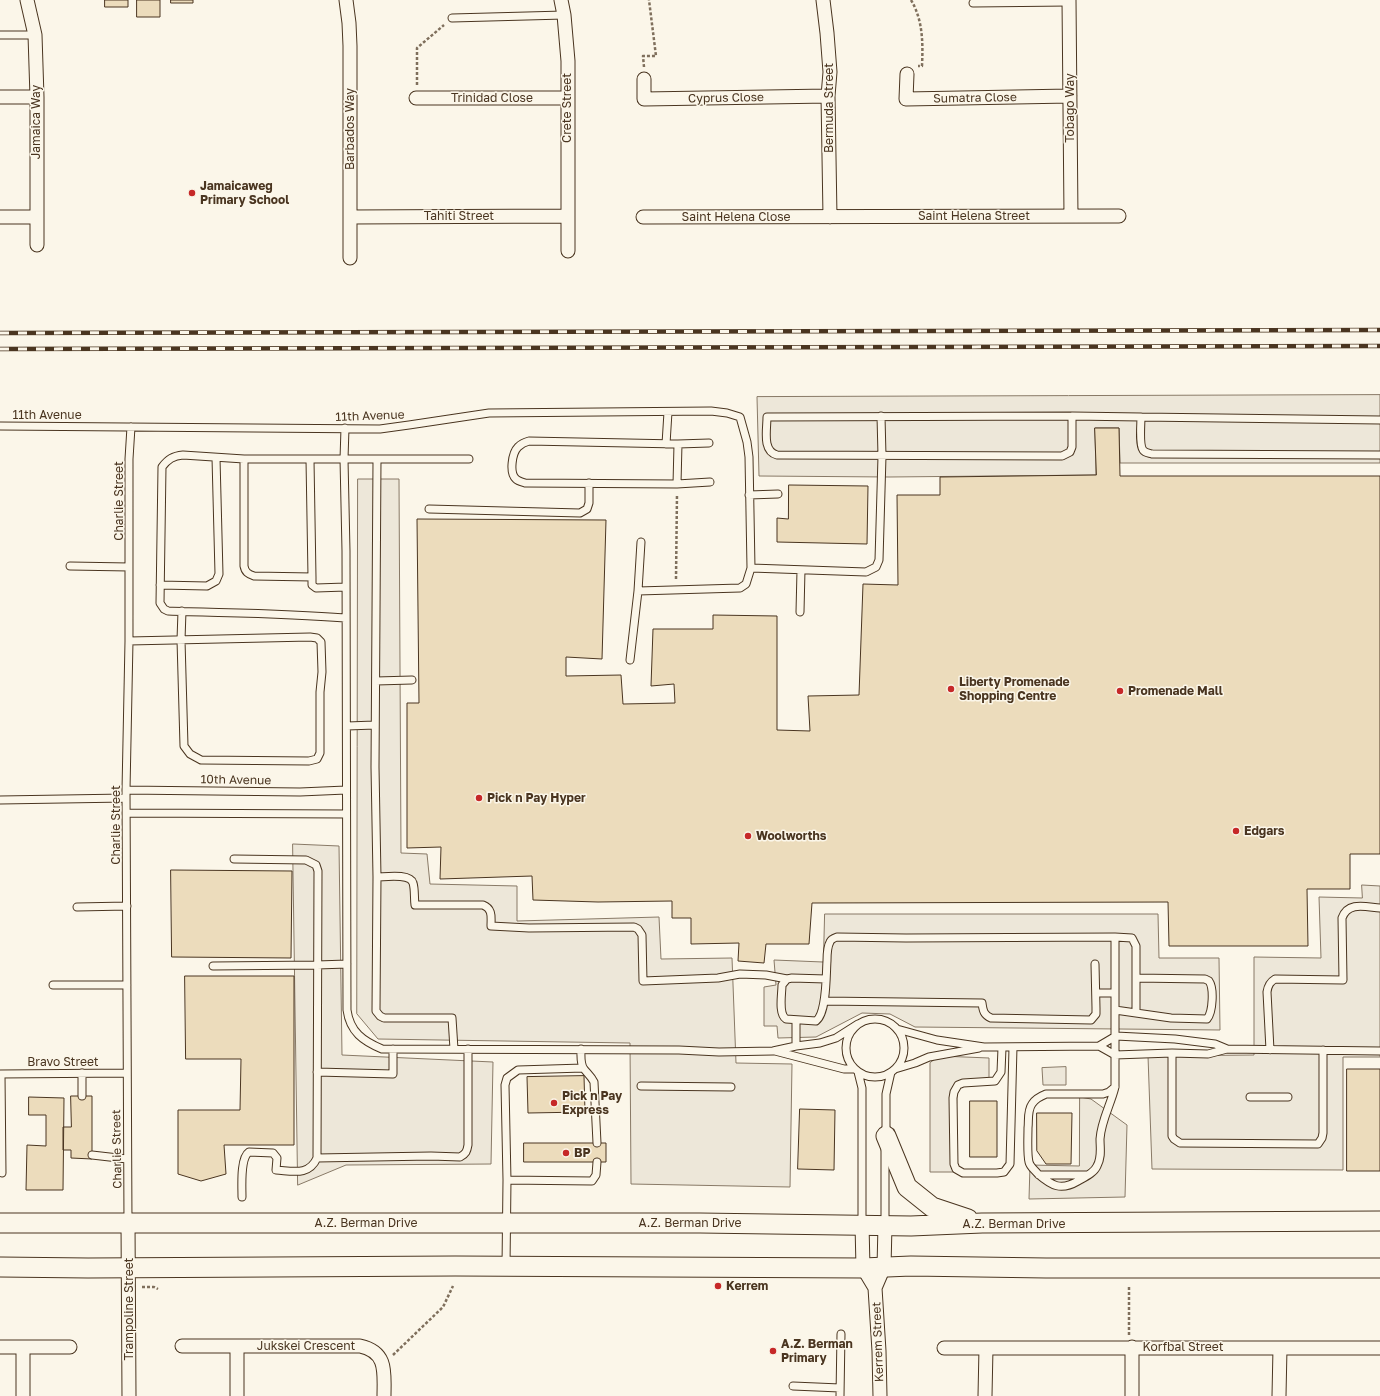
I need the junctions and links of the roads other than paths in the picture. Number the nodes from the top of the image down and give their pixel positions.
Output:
1 (27, 0) edge
2 (346, 0) edge
3 (561, 0) edge
4 (823, 0) edge
5 (1070, 1) edge
6 (973, 3) dead end
7 (564, 15) junction
8 (452, 18) road end
9 (0, 35) edge
10 (35, 35) junction
11 (909, 70) road end
12 (644, 79) dead end
13 (37, 96) junction
14 (828, 96) junction
15 (1070, 96) junction
16 (0, 97) edge
17 (416, 98) road end
18 (568, 98) junction
19 (568, 216) junction
20 (1071, 216) junction
21 (1119, 216) dead end
22 (0, 217) edge
23 (37, 217) junction
24 (350, 217) junction
25 (643, 217) dead end
26 (830, 217) junction
27 (37, 245) dead end
28 (568, 251) dead end
29 (350, 258) dead end
30 (668, 412) junction
31 (881, 416) junction
32 (1072, 416) junction
33 (1142, 417) junction
34 (1380, 420) edge
35 (0, 426) edge
36 (131, 427) junction
37 (345, 428) junction
38 (709, 443) dead end
39 (666, 444) junction
40 (678, 444) junction
41 (1380, 455) edge
42 (882, 456) junction
43 (216, 458) junction
44 (469, 459) dead end
45 (244, 460) junction
46 (310, 460) junction
47 (344, 460) junction
48 (377, 460) junction
49 (710, 482) dead end
50 (589, 483) junction
51 (677, 484) junction
52 (778, 494) dead end
53 (749, 495) junction
54 (429, 509) dead end
55 (641, 542) dead end
56 (70, 566) dead end
57 (129, 567) junction
58 (751, 568) junction
59 (801, 570) junction
60 (312, 577) junction
61 (160, 585) junction
62 (346, 587) junction
63 (638, 591) junction
64 (182, 611) junction
65 (800, 612) dead end
66 (345, 618) junction
67 (181, 640) junction
68 (129, 641) junction
69 (630, 660) dead end
70 (412, 680) dead end
71 (376, 681) junction
72 (375, 725) junction
73 (346, 726) junction
74 (126, 790) junction
75 (346, 790) junction
76 (126, 798) junction
77 (0, 800) edge
78 (127, 813) junction
79 (346, 814) junction
80 (234, 859) dead end
81 (377, 877) junction
82 (127, 906) junction
83 (78, 907) dead end
84 (1380, 908) edge
85 (1115, 937) junction
86 (347, 964) junction
87 (1095, 964) dead end
88 (213, 966) dead end
89 (317, 966) junction
90 (1136, 978) junction
91 (787, 979) junction
92 (826, 979) junction
93 (53, 985) dead end
94 (127, 985) junction
95 (1096, 993) junction
96 (1115, 993) junction
97 (824, 1001) junction
98 (1116, 1010) junction
99 (1136, 1013) junction
100 (796, 1020) junction
101 (858, 1024) junction
102 (897, 1029) junction
103 (1116, 1036) junction
104 (796, 1046) junction
105 (1099, 1046) junction
106 (984, 1047) junction
107 (1013, 1047) junction
108 (1002, 1048) junction
109 (392, 1049) junction
110 (454, 1049) junction
111 (468, 1049) junction
112 (581, 1049) junction
113 (1227, 1049) junction
114 (1270, 1050) junction
115 (1323, 1050) junction
116 (1380, 1050) edge
117 (773, 1051) junction
118 (1172, 1053) junction
119 (1115, 1054) junction
120 (583, 1068) junction
121 (857, 1070) junction
122 (893, 1070) junction
123 (317, 1072) junction
124 (82, 1073) junction
125 (127, 1073) junction
126 (1, 1074) edge
127 (641, 1086) dead end
128 (731, 1087) dead end
129 (1115, 1087) junction
130 (82, 1096) dead end
131 (1250, 1097) dead end
132 (1288, 1097) dead end
133 (886, 1136) junction
134 (597, 1143) dead end
135 (92, 1156) dead end
136 (317, 1158) junction
137 (127, 1159) junction
138 (597, 1162) dead end
139 (2, 1173) dead end
140 (1088, 1174) junction
141 (1039, 1175) junction
142 (507, 1180) junction
143 (242, 1196) dead end
144 (128, 1222) junction
145 (1380, 1222) edge
146 (0, 1223) edge
147 (982, 1223) junction
148 (507, 1224) junction
149 (862, 1224) junction
150 (885, 1225) junction
151 (506, 1266) junction
152 (0, 1267) edge
153 (129, 1268) junction
154 (863, 1268) junction
155 (884, 1268) junction
156 (1380, 1268) edge
157 (876, 1288) junction
158 (841, 1334) dead end
159 (182, 1346) dead end
160 (237, 1346) junction
161 (0, 1347) edge
162 (23, 1347) junction
163 (70, 1347) dead end
164 (944, 1348) dead end
165 (986, 1348) junction
166 (1132, 1348) junction
167 (1280, 1348) junction
168 (1380, 1348) edge
169 (793, 1386) dead end
170 (840, 1388) junction
171 (23, 1396) edge
172 (129, 1396) edge
173 (237, 1396) edge
174 (384, 1396) edge
175 (840, 1396) edge
176 (880, 1396) edge
177 (985, 1396) edge
178 (1132, 1396) edge
179 (1279, 1396) edge

1 - 10 street, Jamaica Way
2 - 24 street, Barbados Way
3 - 7 street, Crete Street
4 - 14 street, Bermuda Street
5 - 6 lane
5 - 15 street, Tobago Way
7 - 8 lane
7 - 18 street, Crete Street
9 - 10 lane
10 - 13 street, Jamaica Way
11 - 15 street, Sumatra Close
12 - 14 street, Cyprus Close
13 - 16 street
13 - 23 street, Jamaica Way
14 - 26 street, Bermuda Street
15 - 20 street, Tobago Way
17 - 18 street, Trinidad Close
18 - 19 street, Crete Street
19 - 24 street, Tahiti Street
19 - 28 street, Crete Street
20 - 21 street, Saint Helena Street
20 - 26 street, Saint Helena Street
22 - 23 street
23 - 27 street, Jamaica Way
24 - 29 street, Barbados Way
25 - 26 street, Saint Helena Close
30 - 37 lane, 11th Avenue
30 - 39 lane
30 - 53 lane, 11th Avenue
31 - 32 lane
31 - 42 lane
31 - 42 lane
32 - 33 lane
32 - 42 lane
33 - 34 lane
33 - 41 lane
35 - 36 lane, 11th Avenue
36 - 37 lane, 11th Avenue
36 - 57 lane, Charlie Street
37 - 47 lane
38 - 40 lane
39 - 40 lane
39 - 50 lane
40 - 51 lane
42 - 59 lane
43 - 45 lane
43 - 61 lane
43 - 61 lane
44 - 48 lane
45 - 46 lane
45 - 60 lane
46 - 47 lane
46 - 60 lane
47 - 48 lane
47 - 62 lane
48 - 71 lane
49 - 51 lane
50 - 51 lane
50 - 54 lane
52 - 53 lane
53 - 58 lane
55 - 63 lane
56 - 57 lane
57 - 68 lane, Charlie Street
58 - 59 lane
58 - 63 lane
59 - 65 lane
60 - 62 lane
61 - 64 lane
62 - 66 lane
63 - 69 lane
64 - 66 lane
64 - 67 lane
66 - 73 lane
67 - 67 lane
67 - 68 lane
68 - 74 lane, Charlie Street
70 - 71 lane
71 - 72 lane
72 - 73 lane
72 - 81 lane
73 - 75 lane
74 - 75 lane, 10th Avenue
74 - 76 lane, Charlie Street
75 - 79 lane
76 - 77 lane
76 - 78 lane, Charlie Street
78 - 79 lane
78 - 82 lane, Charlie Street
79 - 86 lane
80 - 89 lane
81 - 91 lane
81 - 110 lane
82 - 83 lane
82 - 94 lane, Charlie Street
84 - 114 lane
85 - 90 lane
85 - 92 lane
85 - 96 lane
86 - 89 lane
86 - 109 lane
87 - 95 lane
88 - 89 lane
89 - 123 lane
90 - 99 lane
90 - 99 lane
91 - 92 lane
91 - 100 lane
92 - 97 lane
93 - 94 lane
94 - 125 lane, Charlie Street
95 - 96 lane
95 - 97 lane
96 - 98 lane
97 - 100 lane
98 - 99 lane
98 - 103 lane
100 - 104 lane
101 - 102 lane
101 - 104 lane
101 - 121 lane
102 - 106 lane
102 - 122 lane
103 - 105 lane
103 - 113 lane
103 - 119 lane
104 - 117 lane
105 - 107 lane
105 - 119 lane
106 - 108 lane
106 - 122 lane
107 - 108 lane
107 - 108 lane
109 - 110 lane
109 - 123 lane
110 - 111 lane
111 - 112 lane
111 - 136 lane
112 - 117 lane
112 - 120 lane
113 - 114 lane
113 - 118 lane
114 - 115 lane
115 - 116 lane
115 - 118 lane
117 - 121 lane
118 - 119 lane
119 - 129 lane
120 - 134 lane
120 - 142 lane
121 - 122 lane
121 - 149 lane
122 - 133 lane
123 - 136 lane
124 - 125 lane, Bravo Street
124 - 126 lane, Bravo Street
124 - 130 lane
125 - 137 lane, Charlie Street
126 - 139 lane
127 - 128 lane
129 - 140 lane
129 - 141 lane
131 - 132 lane
133 - 147 main road
133 - 150 lane
135 - 137 lane
136 - 143 lane
137 - 144 lane, Charlie Street
138 - 142 lane
140 - 141 lane
140 - 141 lane
142 - 148 lane
144 - 146 main road, A.Z. Berman Drive
144 - 148 main road, A.Z. Berman Drive
144 - 153 street, Trampoline Street
145 - 147 main road, A.Z. Berman Drive
147 - 150 main road, A.Z. Berman Drive
148 - 149 main road, A.Z. Berman Drive
148 - 151 lane
149 - 150 main road, A.Z. Berman Drive
149 - 154 street
150 - 155 street, Kerrem Street
151 - 153 main road
151 - 154 main road
152 - 153 main road
153 - 172 street, Trampoline Street
154 - 155 main road
154 - 157 street, Kerrem Street
155 - 156 main road
155 - 157 street, Kerrem Street
157 - 176 street, Kerrem Street
158 - 170 lane
159 - 160 street, Jukskei Crescent
160 - 173 street
160 - 174 street, Jukskei Crescent
161 - 162 street
162 - 163 street
162 - 171 street
164 - 165 street, Korfbal Street
165 - 166 street, Korfbal Street
165 - 177 street
166 - 167 street, Korfbal Street
166 - 178 street
167 - 168 street, Korfbal Street
167 - 179 street
169 - 170 lane
170 - 175 lane

